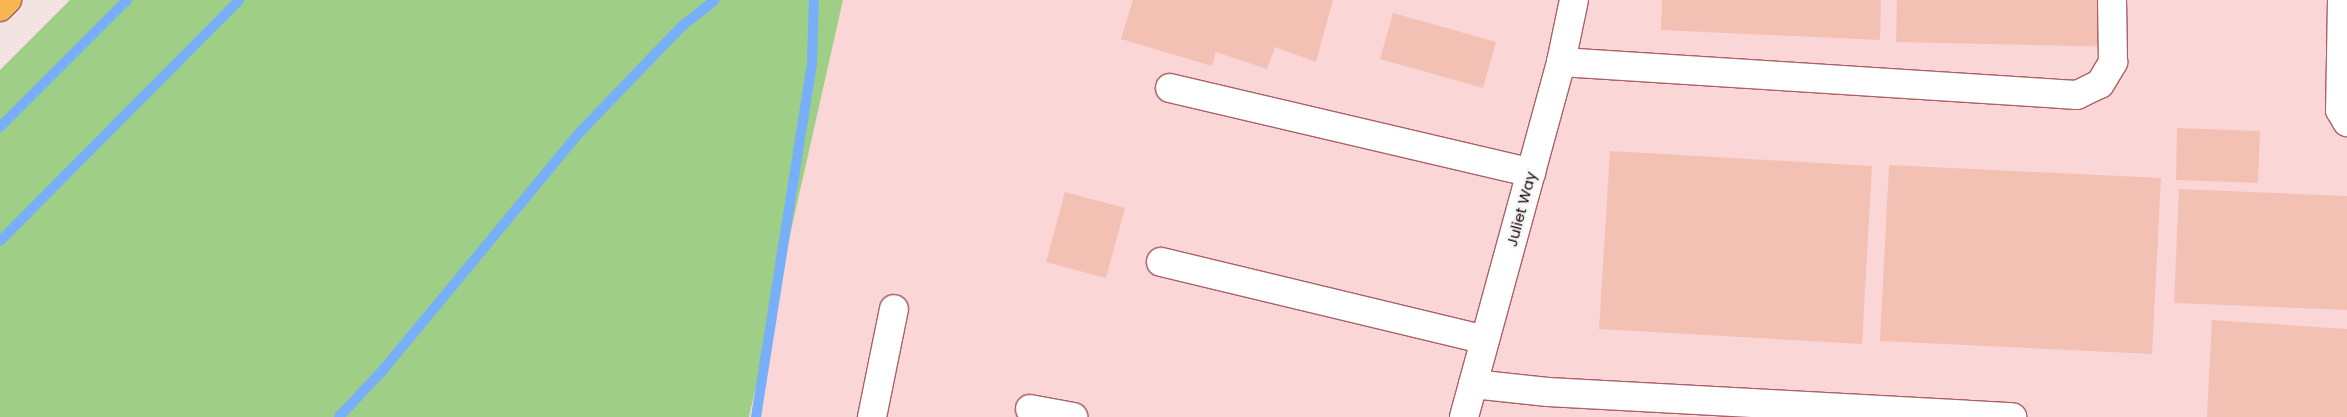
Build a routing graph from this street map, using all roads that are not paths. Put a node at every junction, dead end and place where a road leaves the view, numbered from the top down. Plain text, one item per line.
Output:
1 (7, 0) edge
2 (1574, 0) edge
3 (2112, 0) edge
4 (2342, 0) edge
5 (0, 7) edge
6 (1561, 62) junction
7 (1170, 88) dead end
8 (2347, 122) edge
9 (1530, 173) junction
10 (1161, 262) dead end
11 (894, 309) dead end
12 (1485, 340) junction
13 (1473, 384) junction
14 (1030, 409) dead end
15 (872, 417) edge
16 (1073, 417) edge
17 (1464, 417) edge
18 (2012, 417) edge

1 - 5 highway
2 - 6 street, Juliet Way
3 - 6 street
4 - 8 street
6 - 9 street, Juliet Way
7 - 9 street
9 - 12 street, Juliet Way
10 - 12 street
11 - 15 street
12 - 13 street, Juliet Way
13 - 17 street, Juliet Way
13 - 18 street
14 - 16 street

